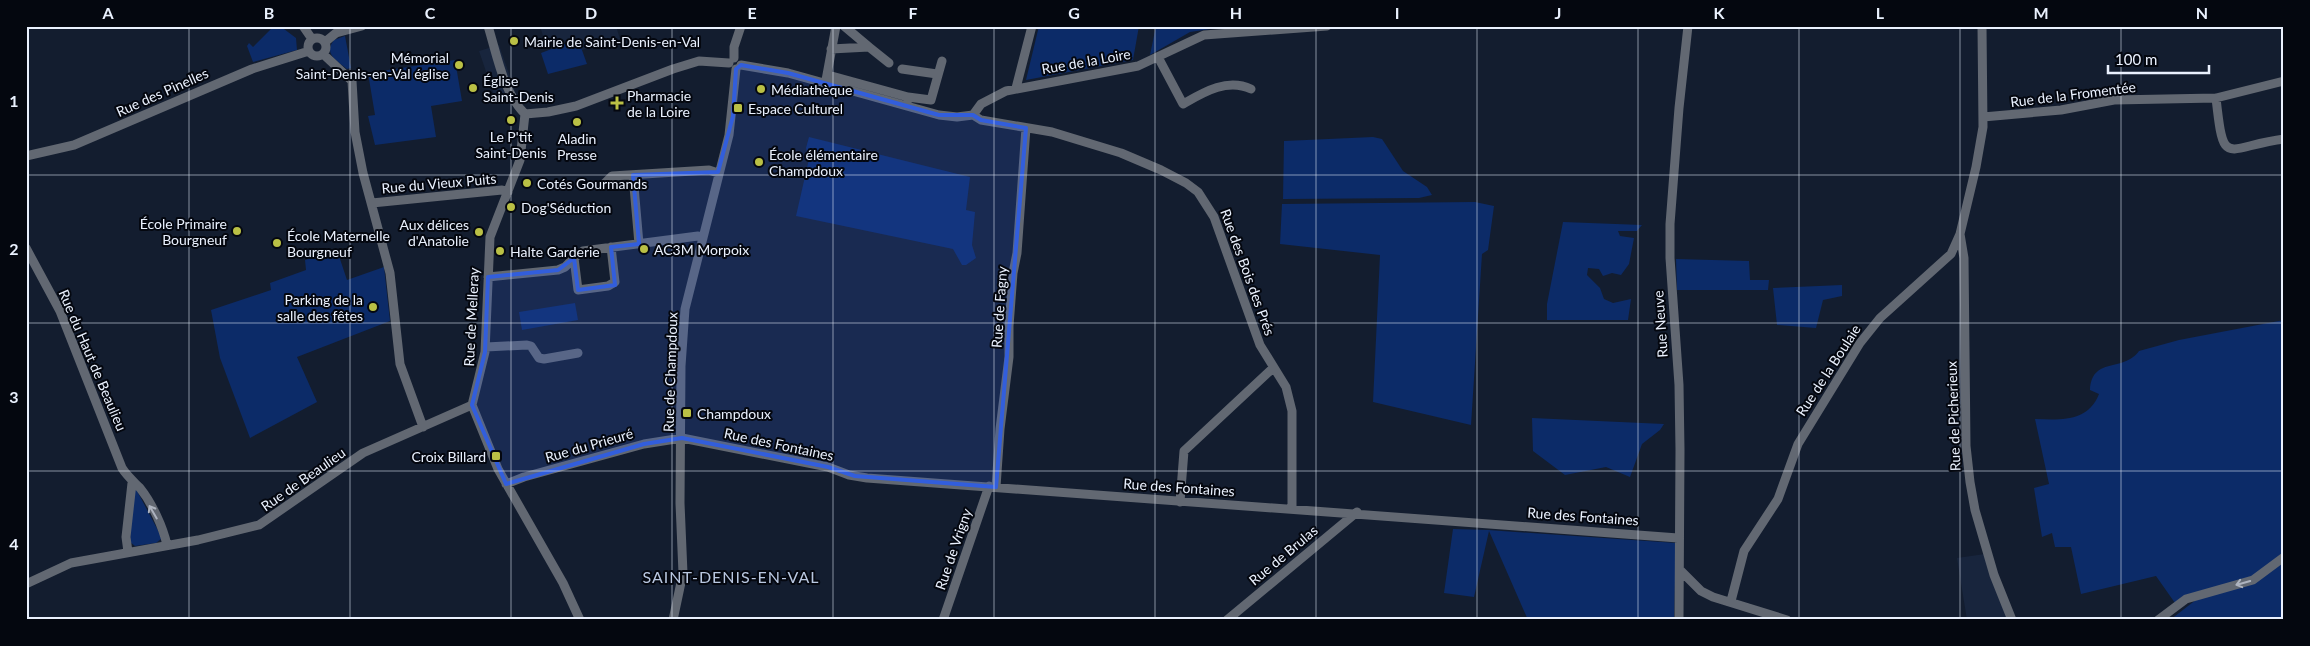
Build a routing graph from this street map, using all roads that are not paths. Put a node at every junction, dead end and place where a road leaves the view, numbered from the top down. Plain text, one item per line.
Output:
1 (303, 26) edge
2 (362, 26) edge
3 (488, 26) edge
4 (741, 26) edge
5 (836, 26) edge
6 (844, 26) edge
7 (1032, 26) edge
8 (1327, 26) edge
9 (1688, 26) edge
10 (1982, 26) edge
11 (312, 39) junction
12 (325, 42) junction
13 (870, 47) junction
14 (831, 50) junction
15 (309, 51) junction
16 (323, 54) junction
17 (1158, 57) junction
18 (942, 61) dead end
19 (889, 63) dead end
20 (735, 64) junction
21 (902, 69) dead end
22 (937, 74) junction
23 (827, 79) junction
24 (2284, 81) edge
25 (1016, 88) junction
26 (1251, 89) dead end
27 (2216, 98) junction
28 (907, 101) junction
29 (525, 114) junction
30 (973, 115) junction
31 (1984, 117) junction
32 (1026, 128) junction
33 (2284, 139) edge
34 (26, 156) edge
35 (718, 173) junction
36 (633, 174) junction
37 (606, 184) dead end
38 (508, 192) junction
39 (372, 202) junction
40 (1960, 234) junction
41 (702, 237) junction
42 (639, 244) junction
43 (611, 247) junction
44 (26, 248) edge
45 (1948, 257) junction
46 (574, 258) junction
47 (1964, 263) junction
48 (488, 277) junction
49 (486, 347) junction
50 (578, 353) dead end
51 (1273, 368) junction
52 (472, 405) junction
53 (423, 427) junction
54 (682, 438) junction
55 (132, 483) junction
56 (506, 484) junction
57 (992, 487) junction
58 (1180, 502) junction
59 (1292, 508) junction
60 (1357, 512) junction
61 (1678, 538) junction
62 (166, 545) junction
63 (128, 552) junction
64 (2284, 557) edge
65 (1681, 571) junction
66 (26, 584) edge
67 (1731, 601) junction
68 (580, 620) edge
69 (673, 620) edge
70 (943, 620) edge
71 (1227, 620) edge
72 (1678, 620) edge
73 (1787, 620) edge
74 (2012, 620) edge
75 (2158, 620) edge

1 - 11 street
2 - 12 street
3 - 29 street
4 - 20 street, Rue de Champdoux
5 - 14 street
6 - 13 street
7 - 25 street
8 - 17 street, Rue de la Loire
9 - 61 street, Rue Neuve
10 - 31 street, Rue de la Boulaie
11 - 12 street
11 - 15 street
12 - 16 street
13 - 14 street
13 - 19 street
14 - 23 street
15 - 16 street
15 - 34 street, Rue des Pinelles
16 - 39 street
17 - 25 street, Rue de la Loire
17 - 26 street
18 - 22 street
20 - 23 street
20 - 29 street
20 - 35 street, Rue de Champdoux
21 - 22 street
22 - 28 street
23 - 28 street
24 - 27 street, Rue de la Fromentée
25 - 30 street, Rue de la Loire
27 - 31 street, Rue de la Fromentée
27 - 33 street
28 - 30 street
29 - 38 street, Rue de Melleray
30 - 32 street, Rue des Bois des Prés
31 - 40 street, Rue de la Boulaie
32 - 51 street, Rue des Bois des Prés
32 - 57 street, Rue de Fagny
35 - 36 street
35 - 41 street, Rue de Champdoux
36 - 37 street
36 - 42 street
38 - 39 street, Rue du Vieux Puits
38 - 48 street, Rue de Melleray
39 - 53 street
40 - 45 street, Rue de la Boulaie
40 - 47 street, Rue de Picherieux
41 - 42 street
41 - 54 street, Rue de Champdoux
42 - 43 street
43 - 46 street
43 - 46 street
44 - 55 street, Rue du Haut de Beaulieu
45 - 47 street
45 - 67 street, Rue de la Boulaie
46 - 48 street
47 - 74 street, Rue de Picherieux
48 - 49 street, Rue de Melleray
49 - 50 street
49 - 52 street, Rue de Melleray
51 - 58 street
51 - 59 street, Rue des Bois des Prés
52 - 53 street, Rue de Beaulieu
52 - 56 street
53 - 62 street, Rue de Beaulieu
54 - 56 street, Rue du Prieuré
54 - 57 street, Rue des Fontaines
54 - 69 street, Rue de Champdoux
62 -> 55 street, Rue du Haut de Beaulieu
55 - 63 street
56 - 68 street
57 - 58 street, Rue des Fontaines
57 - 70 street, Rue de Vrigny
58 - 59 street, Rue des Fontaines
59 - 60 street, Rue des Fontaines
60 - 61 street, Rue des Fontaines
60 - 71 street, Rue de Brulas
61 - 65 street, Rue Neuve
62 - 63 street, Rue de Beaulieu
63 - 66 street, Rue de Beaulieu
64 -> 75 street
65 - 67 street
65 - 72 street, Rue Neuve
67 - 73 street

